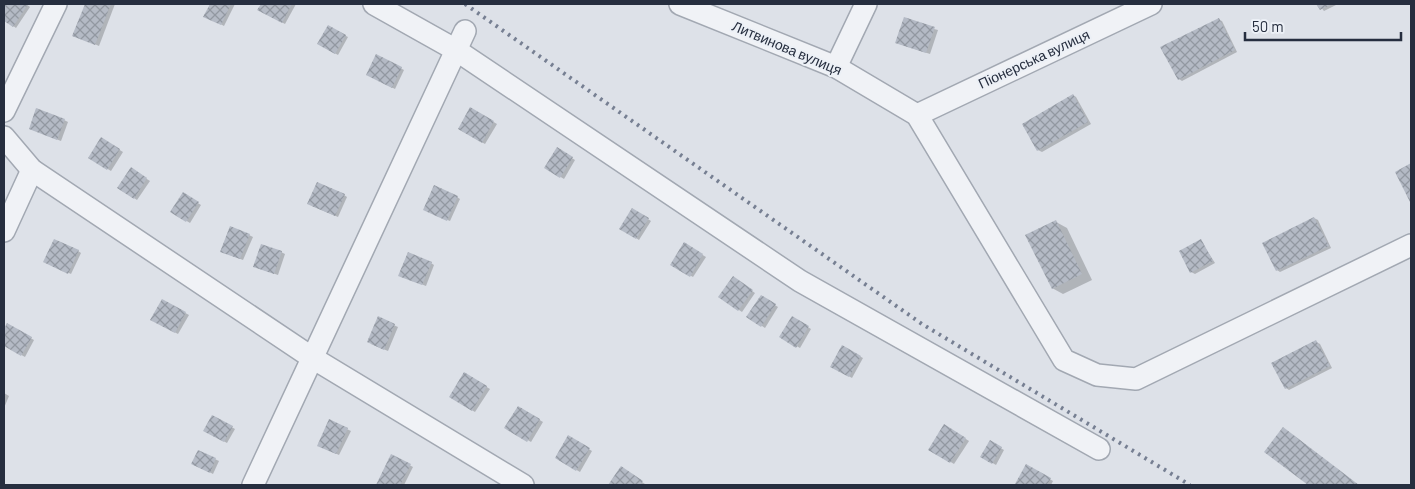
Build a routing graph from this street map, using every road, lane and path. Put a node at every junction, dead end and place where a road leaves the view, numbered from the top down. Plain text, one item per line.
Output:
1 (56, 4) edge
2 (374, 4) edge
3 (680, 4) edge
4 (866, 4) edge
5 (1151, 4) edge
6 (465, 31) dead end
7 (456, 50) junction
8 (836, 67) junction
9 (4, 111) edge
10 (917, 115) junction
11 (4, 136) edge
12 (32, 170) junction
13 (4, 230) edge
14 (1411, 245) edge
15 (311, 357) junction
16 (1099, 449) dead end
17 (252, 485) edge
18 (523, 485) edge

1 - 9 street
2 - 7 street
3 - 8 street, Литвинова вулиця
4 - 8 street
5 - 10 street, Піонерська вулиця
6 - 7 street
7 - 15 street
7 - 16 street
8 - 10 street, Литвинова вулиця
10 - 14 street
11 - 12 street
12 - 13 street
12 - 15 street
15 - 17 street
15 - 18 street

